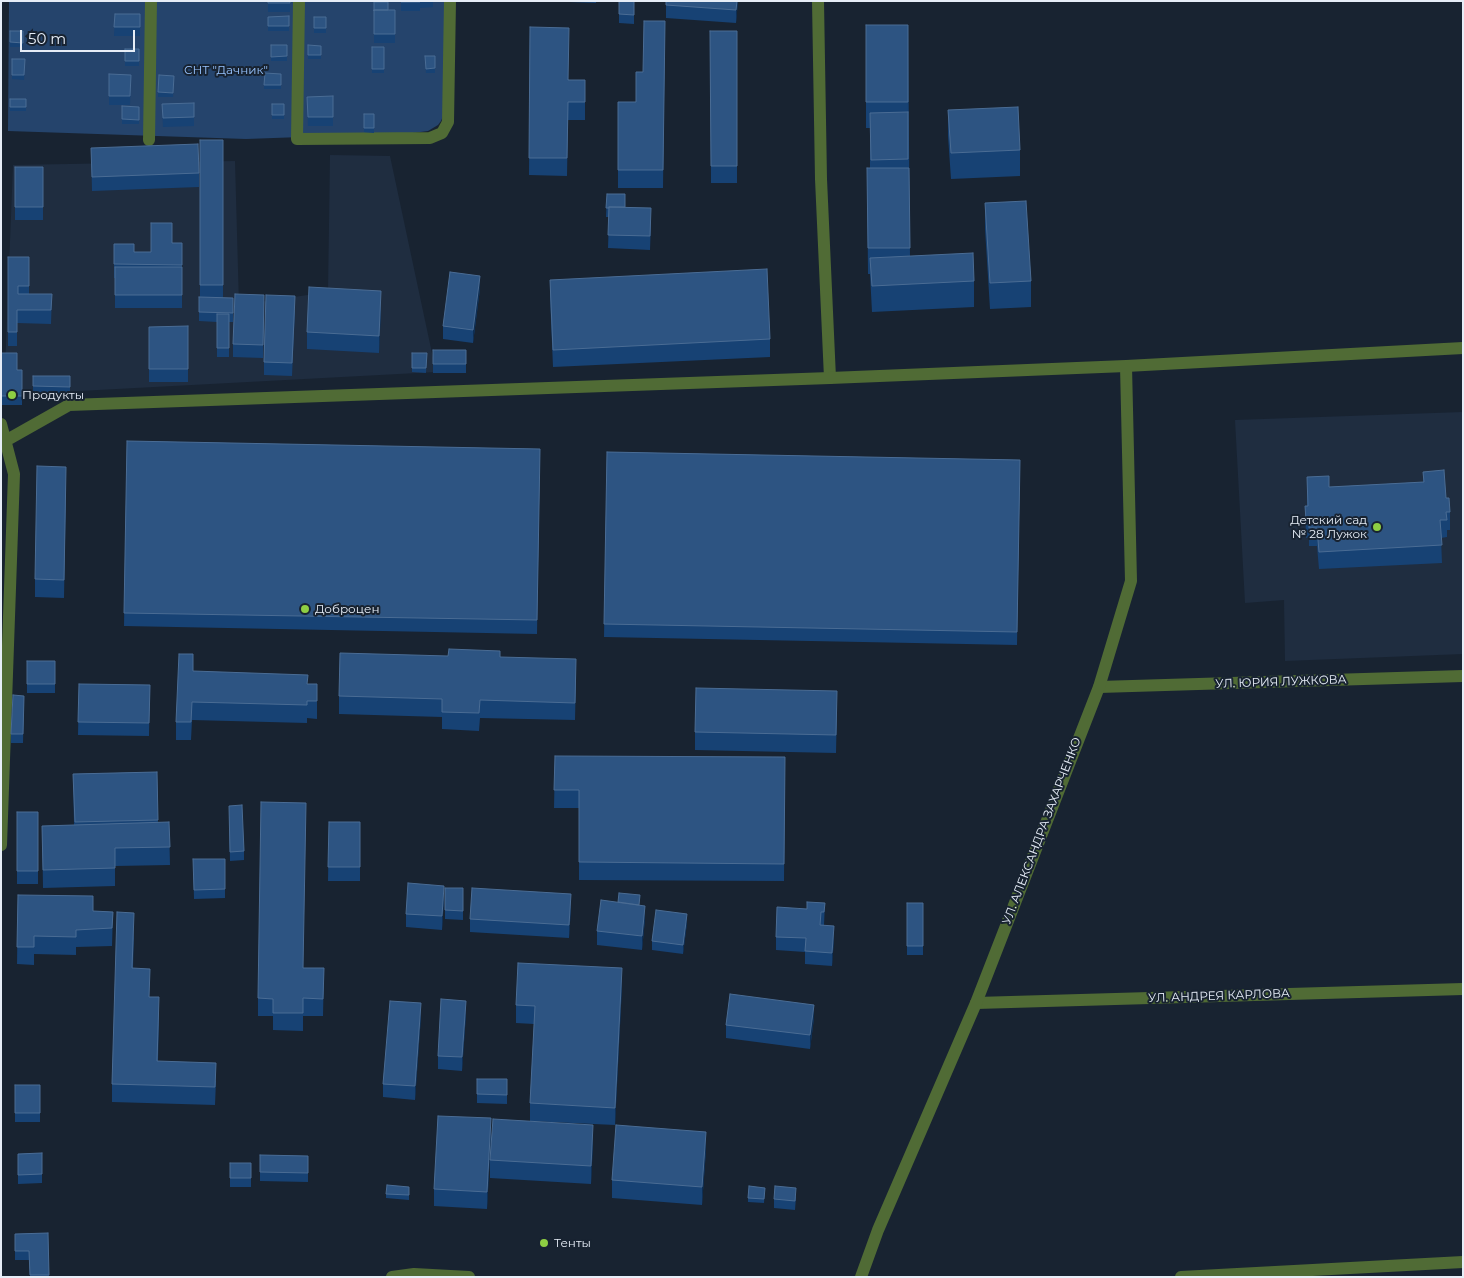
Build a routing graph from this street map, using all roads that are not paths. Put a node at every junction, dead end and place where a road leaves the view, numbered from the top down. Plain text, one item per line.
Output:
1 (151, 1) edge
2 (299, 1) edge
3 (450, 1) edge
4 (818, 1) edge
5 (149, 140) dead end
6 (1463, 348) edge
7 (1126, 366) junction
8 (830, 378) junction
9 (1, 424) edge
10 (7, 440) junction
11 (6, 528) edge
12 (4, 676) edge
13 (1463, 676) edge
14 (1099, 687) junction
15 (1, 844) edge
16 (1463, 989) edge
17 (976, 1003) junction
18 (1463, 1262) edge
19 (392, 1277) edge
20 (469, 1277) edge
21 (862, 1277) edge
22 (1181, 1277) edge

1 - 5 street
2 - 3 street
4 - 8 street
6 - 7 street
7 - 8 street
7 - 14 street, УЛ. АЛЕКСАНДРА ЗАХАРЧЕНКО
8 - 10 street
9 - 10 street
10 - 11 street
11 - 12 street
12 - 15 street
13 - 14 street, УЛ. ЮРИЯ ЛУЖКОВА
14 - 17 street, УЛ. АЛЕКСАНДРА ЗАХАРЧЕНКО
16 - 17 street, УЛ. АНДРЕЯ КАРЛОВА
17 - 21 street, УЛ. АЛЕКСАНДРА ЗАХАРЧЕНКО
18 - 22 street
19 - 20 street

